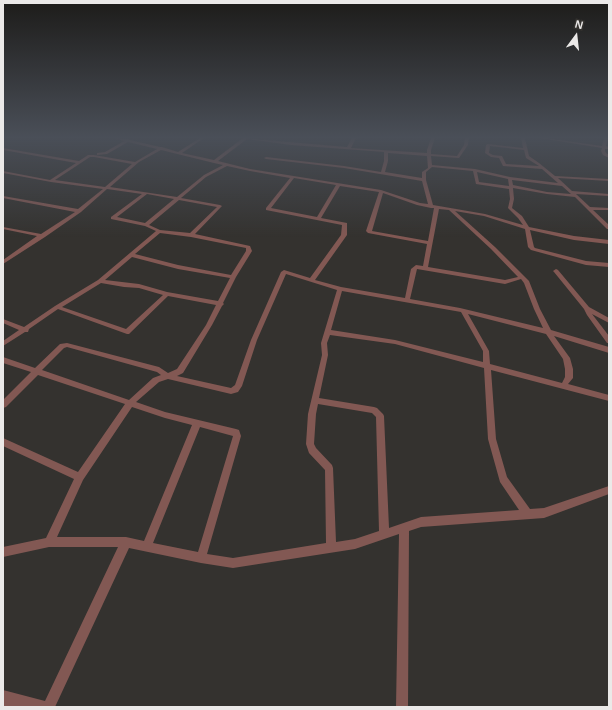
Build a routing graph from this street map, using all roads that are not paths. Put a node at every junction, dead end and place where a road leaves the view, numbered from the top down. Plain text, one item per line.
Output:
1 (66, 171) edge
2 (126, 171) edge
3 (214, 171) edge
4 (257, 171) edge
5 (366, 171) edge
6 (425, 171) edge
7 (475, 171) edge
8 (480, 171) edge
9 (547, 171) edge
10 (3, 172) edge
11 (382, 174) joint
12 (554, 177) junction
13 (292, 178) junction
14 (510, 178) junction
15 (424, 180) junction
16 (520, 180) junction
17 (609, 180) edge
18 (51, 182) junction
19 (339, 184) junction
20 (564, 185) junction
21 (511, 187) junction
22 (521, 187) junction
23 (106, 189) junction
24 (381, 191) junction
25 (572, 192) junction
26 (146, 193) junction
27 (609, 195) edge
28 (576, 196) junction
29 (3, 197) edge
30 (176, 199) junction
31 (434, 207) junction
32 (590, 208) junction
33 (450, 210) junction
34 (609, 210) edge
35 (79, 211) junction
36 (319, 218) junction
37 (146, 225) junction
38 (3, 228) edge
39 (527, 228) junction
40 (609, 228) edge
41 (159, 231) junction
42 (191, 235) junction
43 (43, 236) junction
44 (609, 242) edge
45 (430, 243) junction
46 (131, 255) junction
47 (3, 262) edge
48 (609, 265) edge
49 (425, 268) junction
50 (556, 271) dead end
51 (233, 277) junction
52 (524, 277) junction
53 (312, 280) junction
54 (100, 281) junction
55 (340, 289) junction
56 (167, 294) junction
57 (407, 301) junction
58 (221, 304) junction
59 (57, 307) junction
60 (586, 307) junction
61 (464, 312) junction
62 (3, 321) edge
63 (609, 322) edge
64 (26, 330) junction
65 (327, 332) junction
66 (548, 332) junction
67 (609, 341) edge
68 (3, 344) edge
69 (609, 350) edge
70 (3, 360) edge
71 (487, 366) junction
72 (159, 370) junction
73 (38, 371) junction
74 (167, 376) junction
75 (156, 380) junction
76 (564, 385) junction
77 (609, 398) edge
78 (315, 400) junction
79 (130, 403) junction
80 (3, 404) edge
81 (197, 424) junction
82 (3, 442) edge
83 (80, 477) junction
84 (609, 490) edge
85 (528, 514) junction
86 (404, 527) junction
87 (384, 534) junction
88 (49, 542) junction
89 (126, 542) junction
90 (147, 546) junction
91 (331, 547) junction
92 (4, 553) edge
93 (202, 558) junction
94 (8, 701) edge
95 (402, 707) edge

1 - 18 street
2 - 23 street
3 - 30 street
4 - 13 street
5 - 11 street
6 - 15 street
7 - 21 street
8 - 14 street
9 - 12 street
10 - 18 street
11 - 15 street
12 - 17 street
12 - 20 street
13 - 19 street
13 - 36 street
14 - 16 street
14 - 21 street
15 - 31 street
16 - 20 street
16 - 22 street
18 - 23 street
19 - 24 street
19 - 36 street
20 - 25 street
21 - 22 street
21 - 39 street
22 - 28 street
23 - 26 street
23 - 35 street
24 - 31 street
24 - 45 street
25 - 27 street
25 - 28 street
26 - 30 street
26 - 37 street
28 - 32 street
29 - 35 street
30 - 37 street
30 - 42 street
31 - 33 street
31 - 45 street
32 - 34 street
32 - 40 street
33 - 39 street
33 - 52 street
35 - 43 street
36 - 53 street
37 - 41 street
38 - 43 street
39 - 44 street
39 - 48 street
41 - 42 street
41 - 46 street
42 - 51 street
43 - 47 street
45 - 49 street
46 - 51 street
46 - 54 street
49 - 52 street
49 - 57 street
50 - 60 street
51 - 58 street
52 - 66 street
53 - 55 street
53 - 74 street
54 - 56 street
54 - 59 street
55 - 57 street
55 - 65 street
56 - 58 street
56 - 59 street
57 - 61 street
58 - 74 street
59 - 64 street
60 - 63 street
60 - 67 street
61 - 66 street
61 - 71 street
62 - 64 street
64 - 68 street
65 - 71 street
65 - 78 street
66 - 69 street
66 - 76 street
70 - 73 street
71 - 76 street
71 - 85 street
72 - 73 street
72 - 74 street
72 - 75 street
73 - 79 street
73 - 80 street
74 - 75 street
75 - 79 street
76 - 77 street
78 - 87 street
78 - 91 street
79 - 81 street
79 - 83 street
81 - 90 street
81 - 93 street
82 - 83 street
83 - 88 street
84 - 85 street
85 - 86 street
86 - 87 street
86 - 95 street
87 - 91 street
88 - 89 street
88 - 92 street
89 - 90 street
89 - 94 street
90 - 93 street
91 - 93 street

